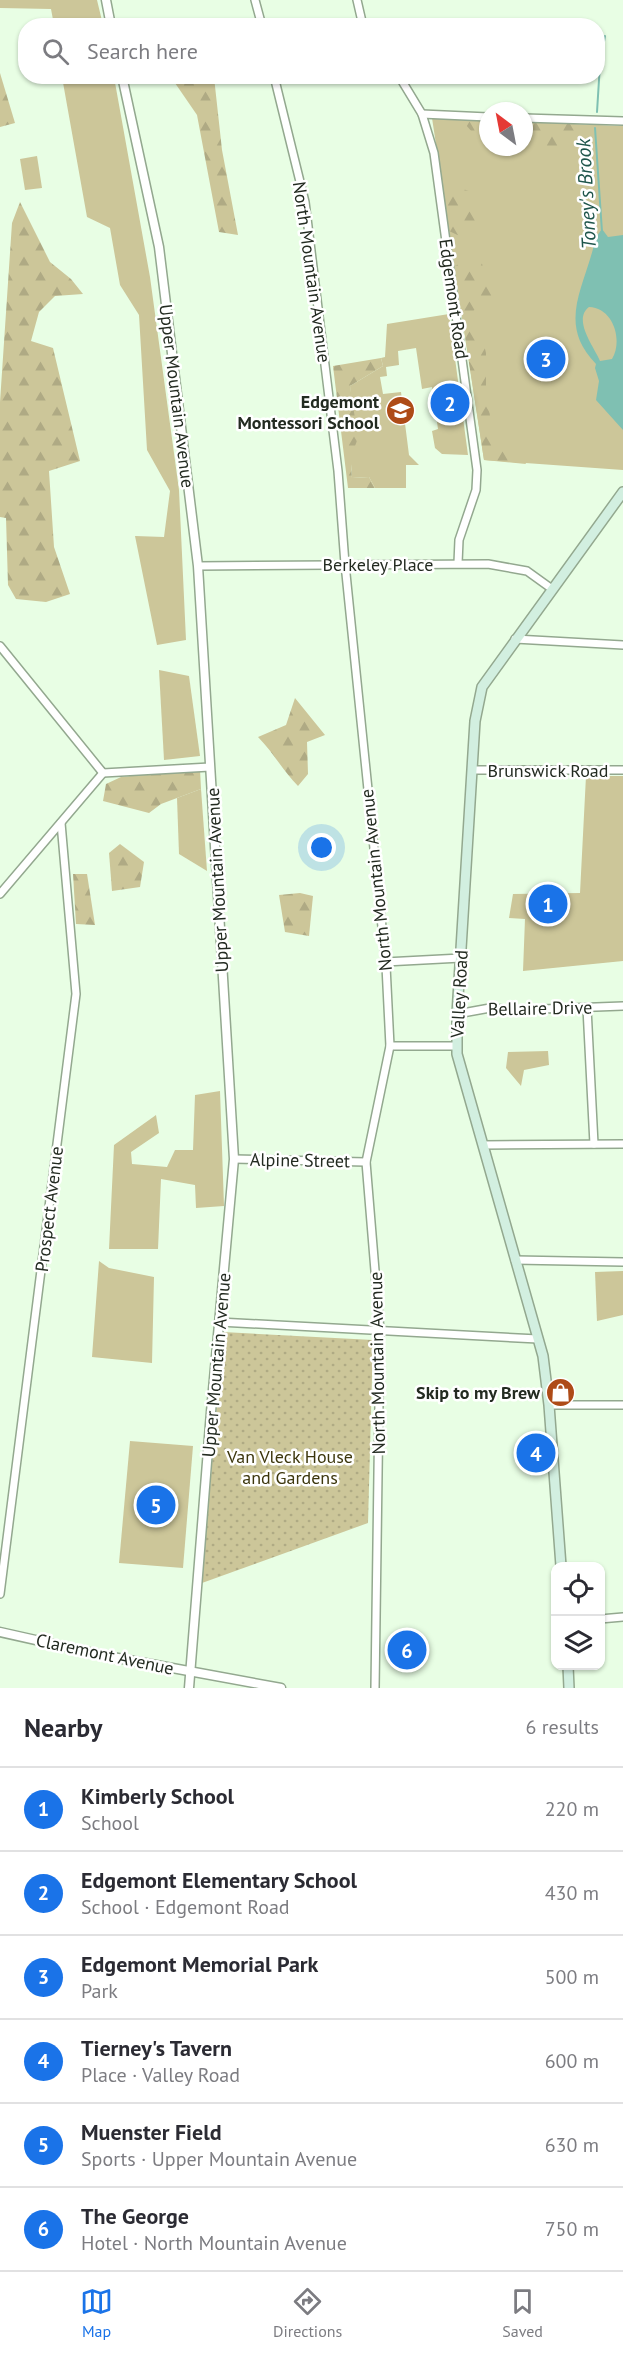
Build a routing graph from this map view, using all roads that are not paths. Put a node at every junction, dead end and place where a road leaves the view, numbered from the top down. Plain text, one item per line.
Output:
1 (106, 0) edge
2 (255, 0) edge
3 (357, 0) edge
4 (109, 18) edge
5 (260, 18) edge
6 (361, 18) edge
7 (124, 84) edge
8 (276, 84) edge
9 (404, 84) edge
10 (422, 114) junction
11 (479, 117) edge
12 (533, 118) edge
13 (623, 121) edge
14 (623, 492) edge
15 (458, 563) junction
16 (345, 564) junction
17 (198, 566) junction
18 (552, 589) junction
19 (514, 639) junction
20 (623, 645) edge
21 (0, 646) edge
22 (210, 767) junction
23 (473, 770) junction
24 (623, 770) edge
25 (103, 772) junction
26 (61, 823) junction
27 (0, 894) edge
28 (461, 958) junction
29 (385, 962) junction
30 (623, 1006) edge
31 (587, 1008) junction
32 (457, 1014) junction
33 (390, 1046) junction
34 (456, 1046) junction
35 (594, 1144) junction
36 (623, 1144) edge
37 (483, 1145) junction
38 (234, 1159) junction
39 (366, 1162) junction
40 (515, 1260) junction
41 (623, 1262) edge
42 (219, 1322) junction
43 (380, 1331) junction
44 (538, 1339) junction
45 (549, 1405) junction
46 (623, 1405) edge
47 (561, 1562) edge
48 (0, 1594) edge
49 (623, 1617) edge
50 (605, 1619) edge
51 (0, 1632) edge
52 (568, 1670) edge
53 (190, 1672) junction
54 (189, 1688) edge
55 (281, 1688) edge
56 (375, 1688) edge
57 (569, 1688) edge

1 - 4 street
2 - 5 street
3 - 6 street
7 - 17 street, Upper Mountain Avenue
8 - 16 street, North Mountain Avenue
9 - 10 street, Edgemont Road
10 - 11 street
10 - 15 street, Edgemont Road
12 - 13 street
14 - 18 main road, Valley Road
15 - 16 street, Berkeley Place
15 - 18 street, Berkeley Place
16 - 17 street, Berkeley Place
16 - 29 street, North Mountain Avenue
17 - 22 street, Upper Mountain Avenue
18 - 19 main road, Valley Road
19 - 20 street
19 - 23 main road, Valley Road
21 - 25 street
22 - 25 street
22 - 38 street, Upper Mountain Avenue
23 - 24 street, Brunswick Road
23 - 28 main road, Valley Road
25 - 26 street
26 - 27 street
26 - 48 street, Prospect Avenue
28 - 29 street
28 - 32 main road, Valley Road
29 - 33 street, North Mountain Avenue
30 - 31 street, Bellaire Drive
31 - 32 street, Bellaire Drive
31 - 35 street
32 - 34 main road, Valley Road
33 - 34 street
33 - 39 street, North Mountain Avenue
34 - 37 main road, Valley Road
35 - 36 street
35 - 37 street
37 - 40 main road, Valley Road
38 - 39 street, Alpine Street
38 - 42 street, Upper Mountain Avenue
39 - 43 street, North Mountain Avenue
40 - 41 street
40 - 44 main road, Valley Road
42 - 43 street
42 - 53 street, Upper Mountain Avenue
43 - 44 street
43 - 56 street, North Mountain Avenue
44 - 45 main road, Valley Road
45 - 46 street
45 - 47 main road, Valley Road
49 - 50 street
51 - 53 street, Claremont Avenue
52 - 57 main road
53 - 54 street, Upper Mountain Avenue
53 - 55 street, Claremont Avenue

